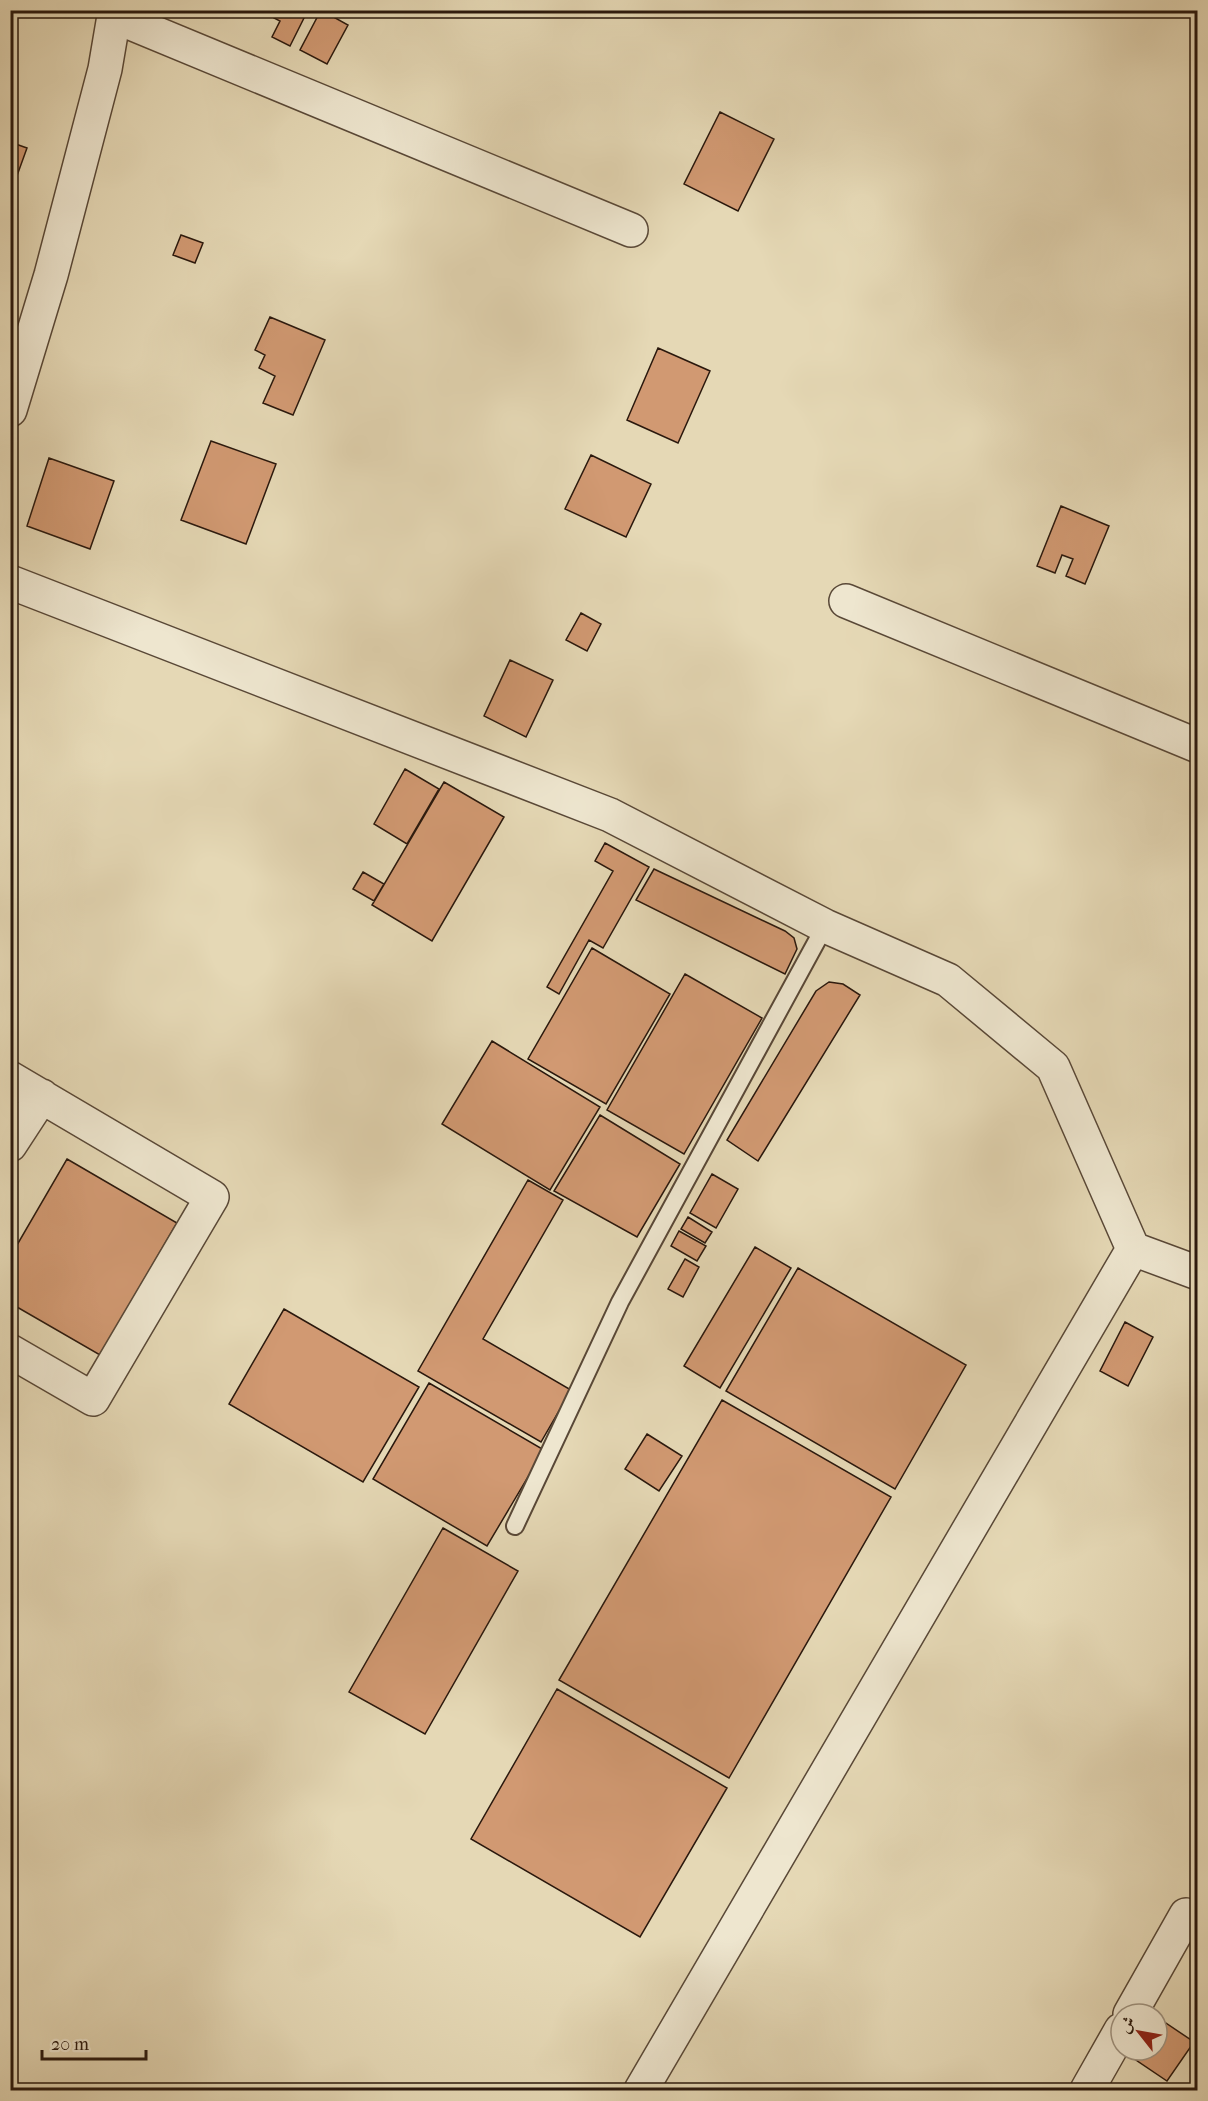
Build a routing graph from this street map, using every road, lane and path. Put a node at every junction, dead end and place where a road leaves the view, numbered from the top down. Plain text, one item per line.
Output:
1 (113, 13) edge
2 (631, 230) dead end
3 (10, 410) edge
4 (10, 582) edge
5 (846, 601) dead end
6 (1197, 746) edge
7 (825, 926) junction
8 (10, 1078) edge
9 (42, 1096) junction
10 (10, 1145) edge
11 (1133, 1249) junction
12 (1197, 1273) edge
13 (10, 1350) edge
14 (515, 1526) dead end
15 (1197, 1923) edge
16 (1137, 2002) edge
17 (1109, 2052) edge
18 (641, 2091) edge
19 (1087, 2091) edge

1 - 2 street
1 - 3 street
4 - 7 street
5 - 6 street
7 - 11 street
7 - 14 lane
8 - 9 street
9 - 10 street
9 - 13 street
11 - 12 street
11 - 18 street
15 - 16 street
17 - 19 street

